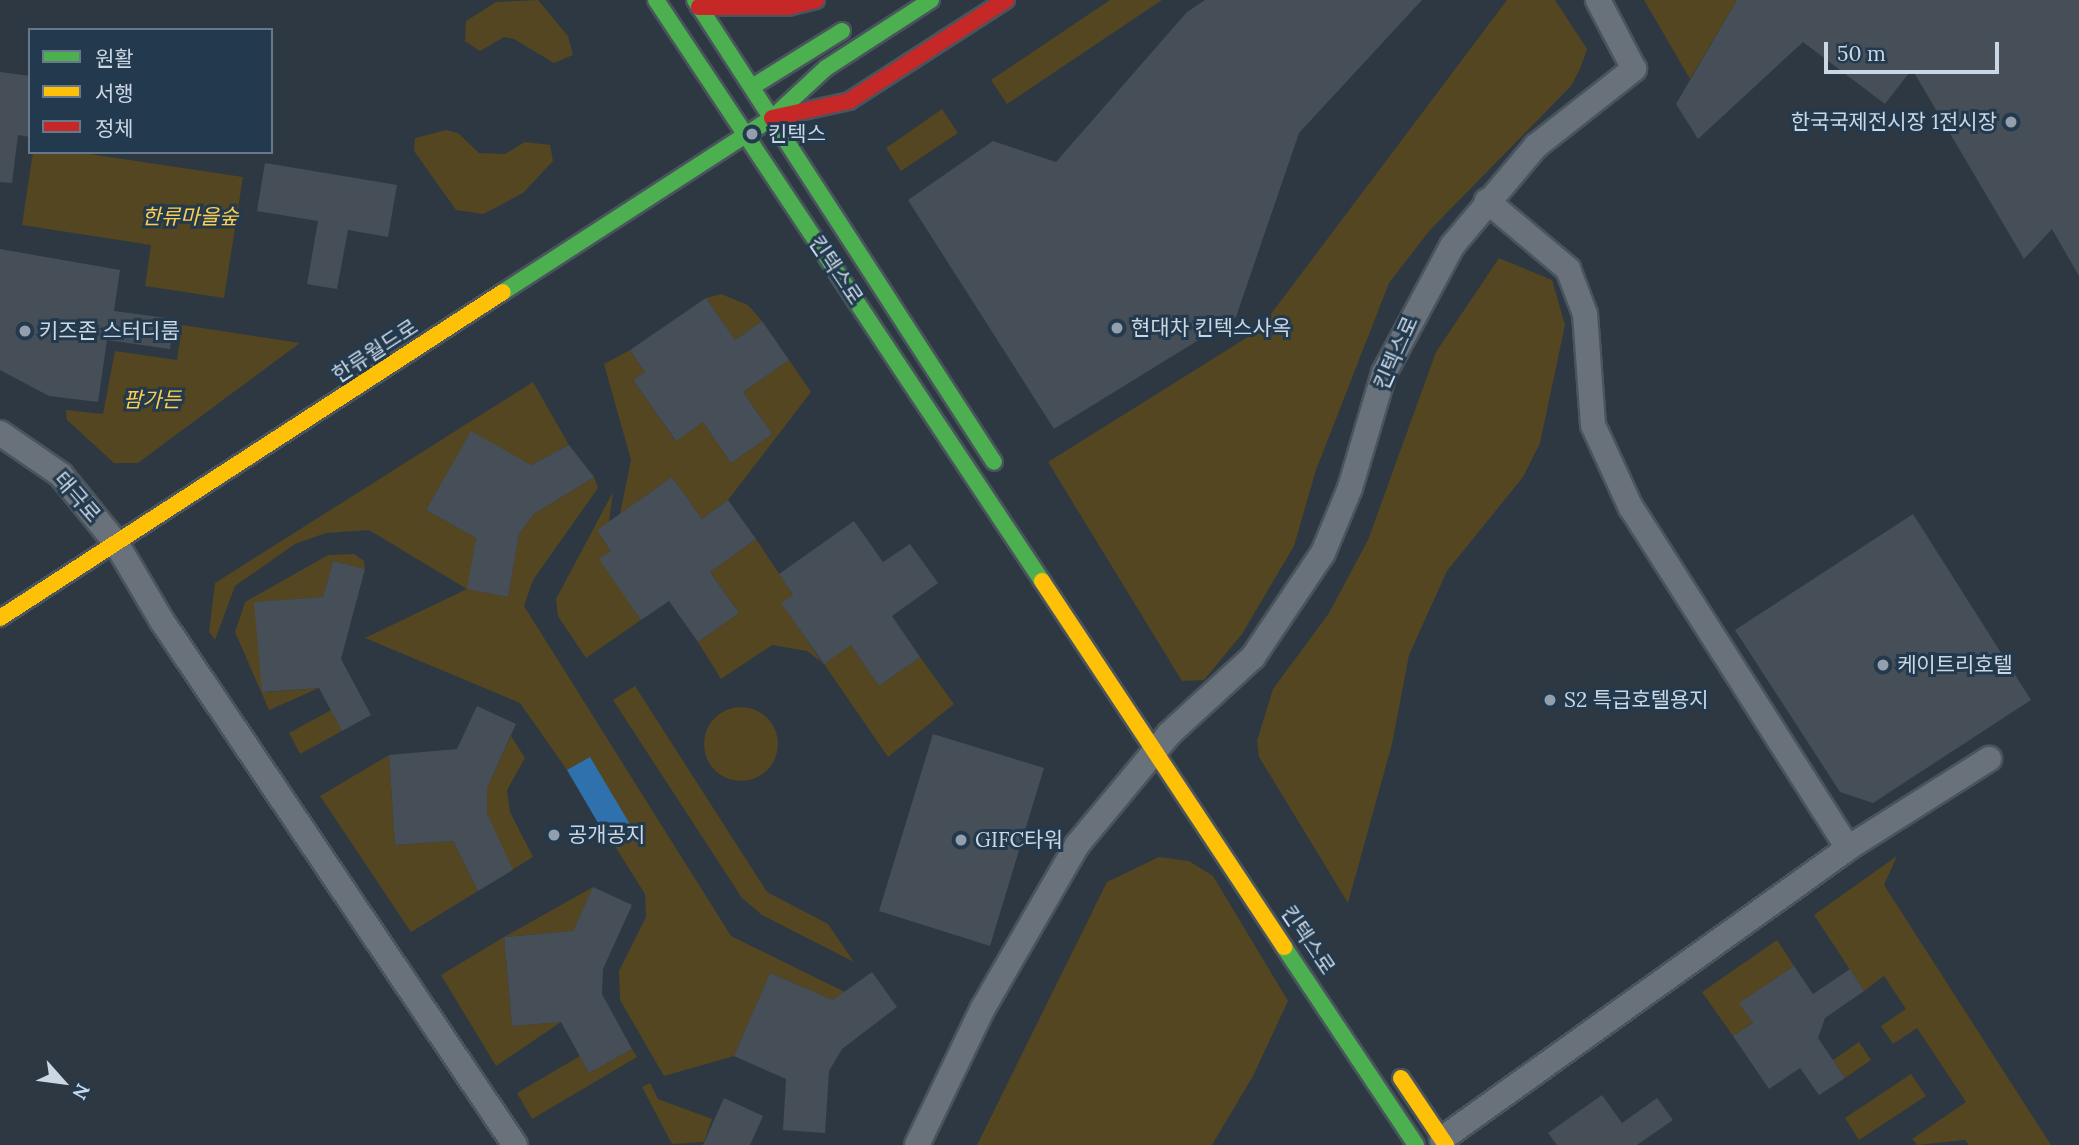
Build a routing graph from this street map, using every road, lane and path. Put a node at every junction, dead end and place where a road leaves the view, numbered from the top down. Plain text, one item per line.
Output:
1 (656, 0) edge
2 (816, 0) edge
3 (932, 0) edge
4 (1006, 0) edge
5 (1598, 0) edge
6 (697, 3) edge
7 (857, 21) dead end
8 (751, 87) junction
9 (772, 118) junction
10 (745, 135) junction
11 (1487, 201) junction
12 (0, 433) edge
13 (1004, 478) dead end
14 (116, 542) junction
15 (0, 618) edge
16 (1167, 738) junction
17 (1989, 759) dead end
18 (1848, 848) junction
19 (1387, 1058) dead end
20 (1444, 1142) edge
21 (515, 1145) edge
22 (917, 1145) edge
23 (1416, 1145) edge

1 - 10 main road, 킨텍스로
2 - 6 main road
3 - 9 main road
4 - 9 main road
5 - 11 street, 킨텍스로
6 - 8 main road, 킨텍스로
7 - 8 main road
8 - 9 main road, 킨텍스로
9 - 10 main road, 한류월드로
9 - 13 main road, 킨텍스로
10 - 14 main road, 한류월드로
10 - 16 main road, 킨텍스로
11 - 16 street, 킨텍스로
11 - 18 street
12 - 14 street, 태극로
14 - 15 main road, 한류월드로
14 - 21 street, 태극로
16 - 22 street
16 - 23 main road, 킨텍스로
17 - 18 street
18 - 20 street
19 - 20 main road

